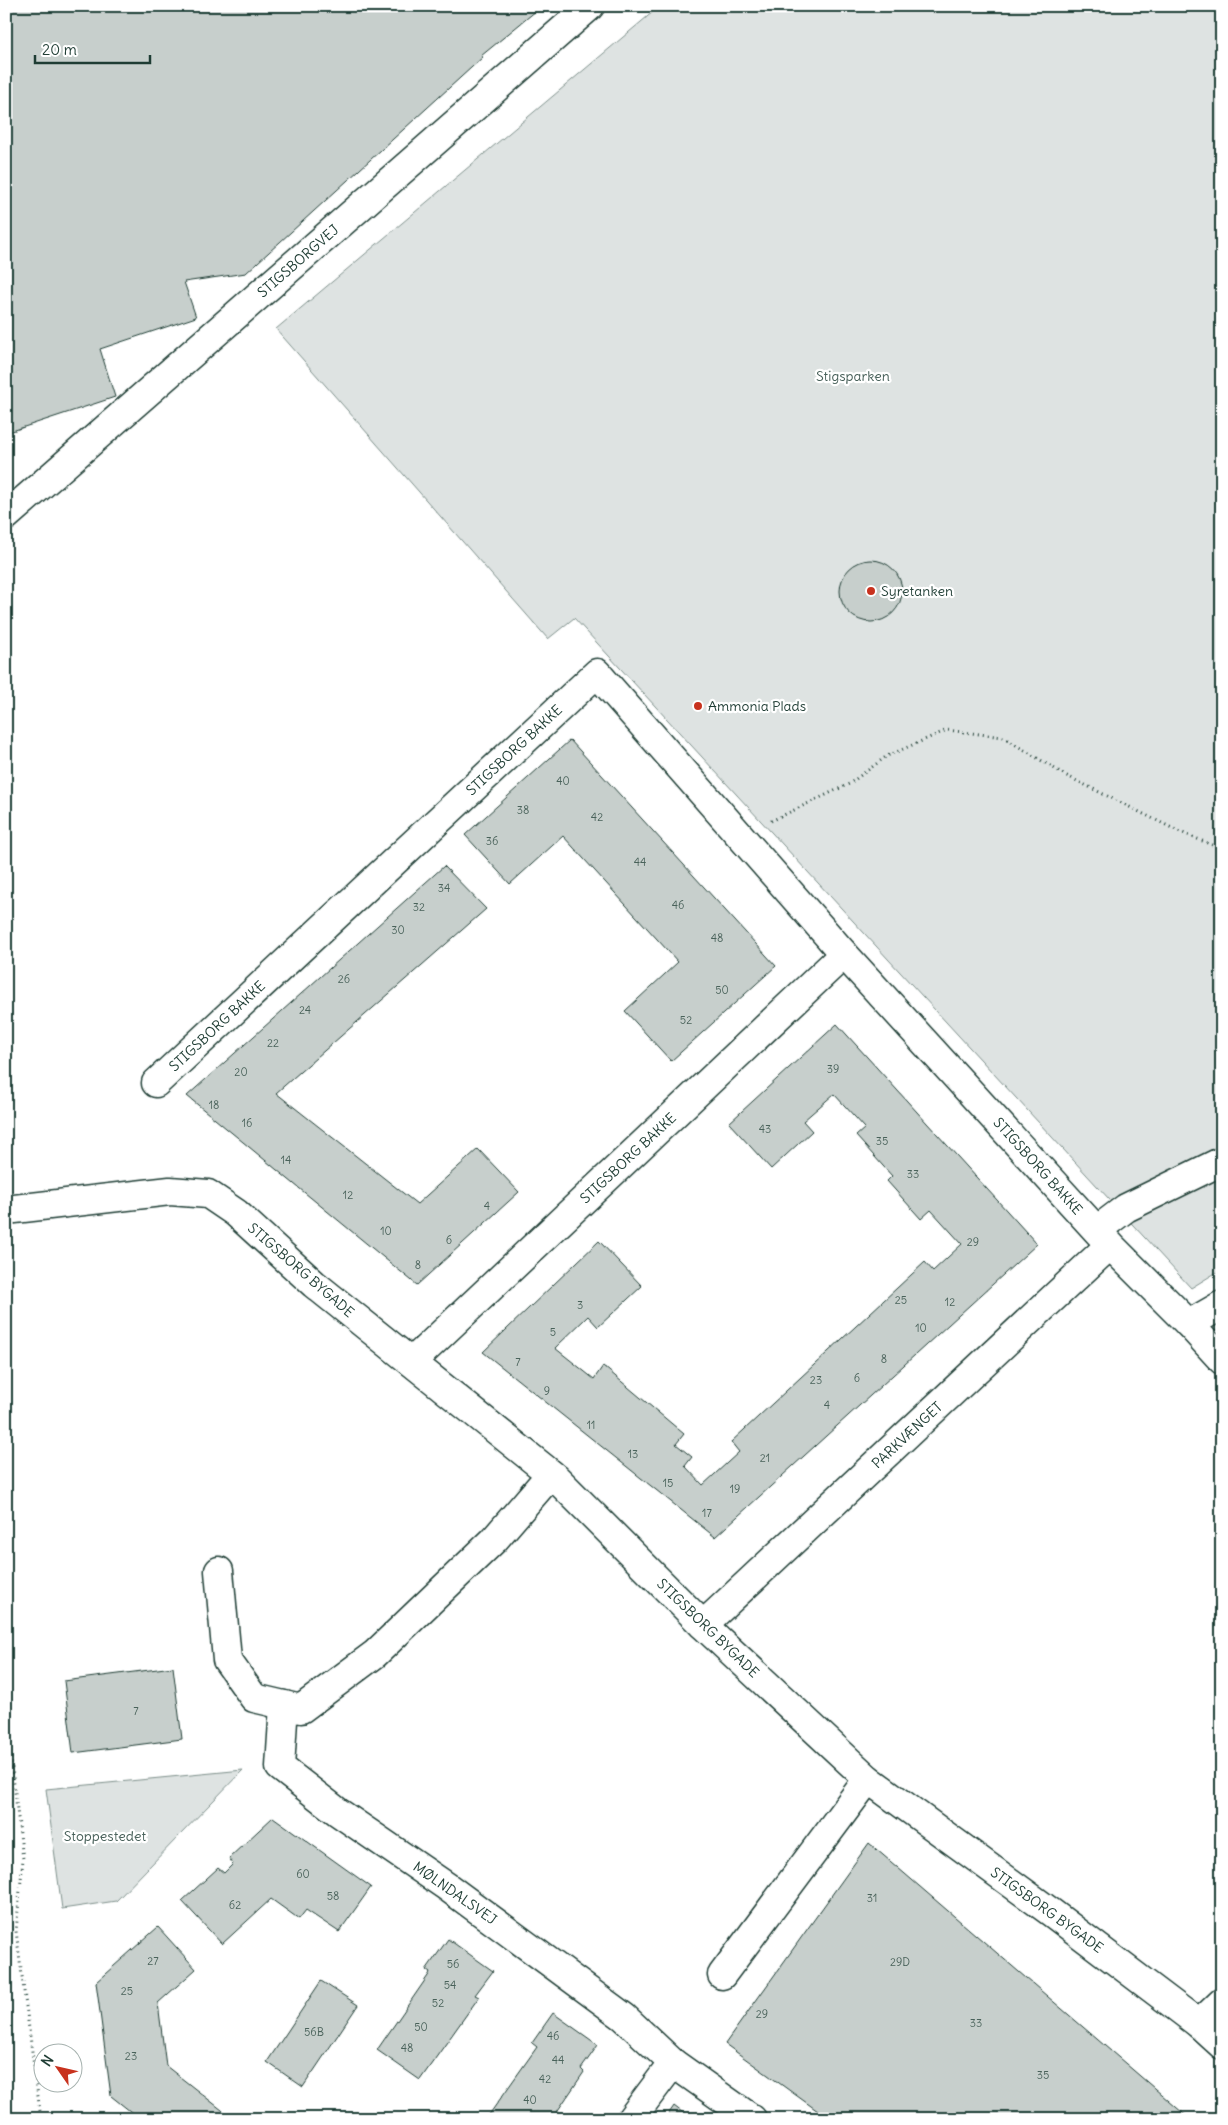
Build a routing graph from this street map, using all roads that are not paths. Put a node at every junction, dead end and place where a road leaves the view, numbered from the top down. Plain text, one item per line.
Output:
1 (590, 6) edge
2 (6, 516) edge
3 (844, 954) junction
4 (156, 1083) dead end
5 (1222, 1161) edge
6 (6, 1210) edge
7 (1104, 1237) junction
8 (1222, 1304) edge
9 (1189, 1324) junction
10 (1222, 1360) edge
11 (412, 1362) junction
12 (551, 1474) junction
13 (219, 1571) dead end
14 (703, 1625) junction
15 (284, 1705) junction
16 (868, 1779) junction
17 (722, 1975) dead end
18 (1222, 2002) edge
19 (1199, 2024) junction
20 (1222, 2045) edge
21 (672, 2063) junction
22 (631, 2119) edge
23 (752, 2119) edge

1 - 2 street, STIGSBORGVEJ
3 - 4 street, STIGSBORG BAKKE
3 - 7 street, STIGSBORG BAKKE
3 - 11 street, STIGSBORG BAKKE
5 - 7 street, PARKVÆNGET
6 - 11 street, STIGSBORG BYGADE
7 - 9 street, STIGSBORG BAKKE
7 - 14 street, PARKVÆNGET
8 - 9 street
9 - 10 street, STIGSBORG BAKKE
11 - 12 street, STIGSBORG BYGADE
12 - 14 street, STIGSBORG BYGADE
12 - 15 street
13 - 15 street
14 - 16 street, STIGSBORG BYGADE
15 - 21 street, MØLNDALSVEJ
16 - 17 street
16 - 19 street, STIGSBORG BYGADE
18 - 19 street
19 - 20 street, STIGSBORG BYGADE
21 - 22 street
21 - 23 street, MØLNDALSVEJ

